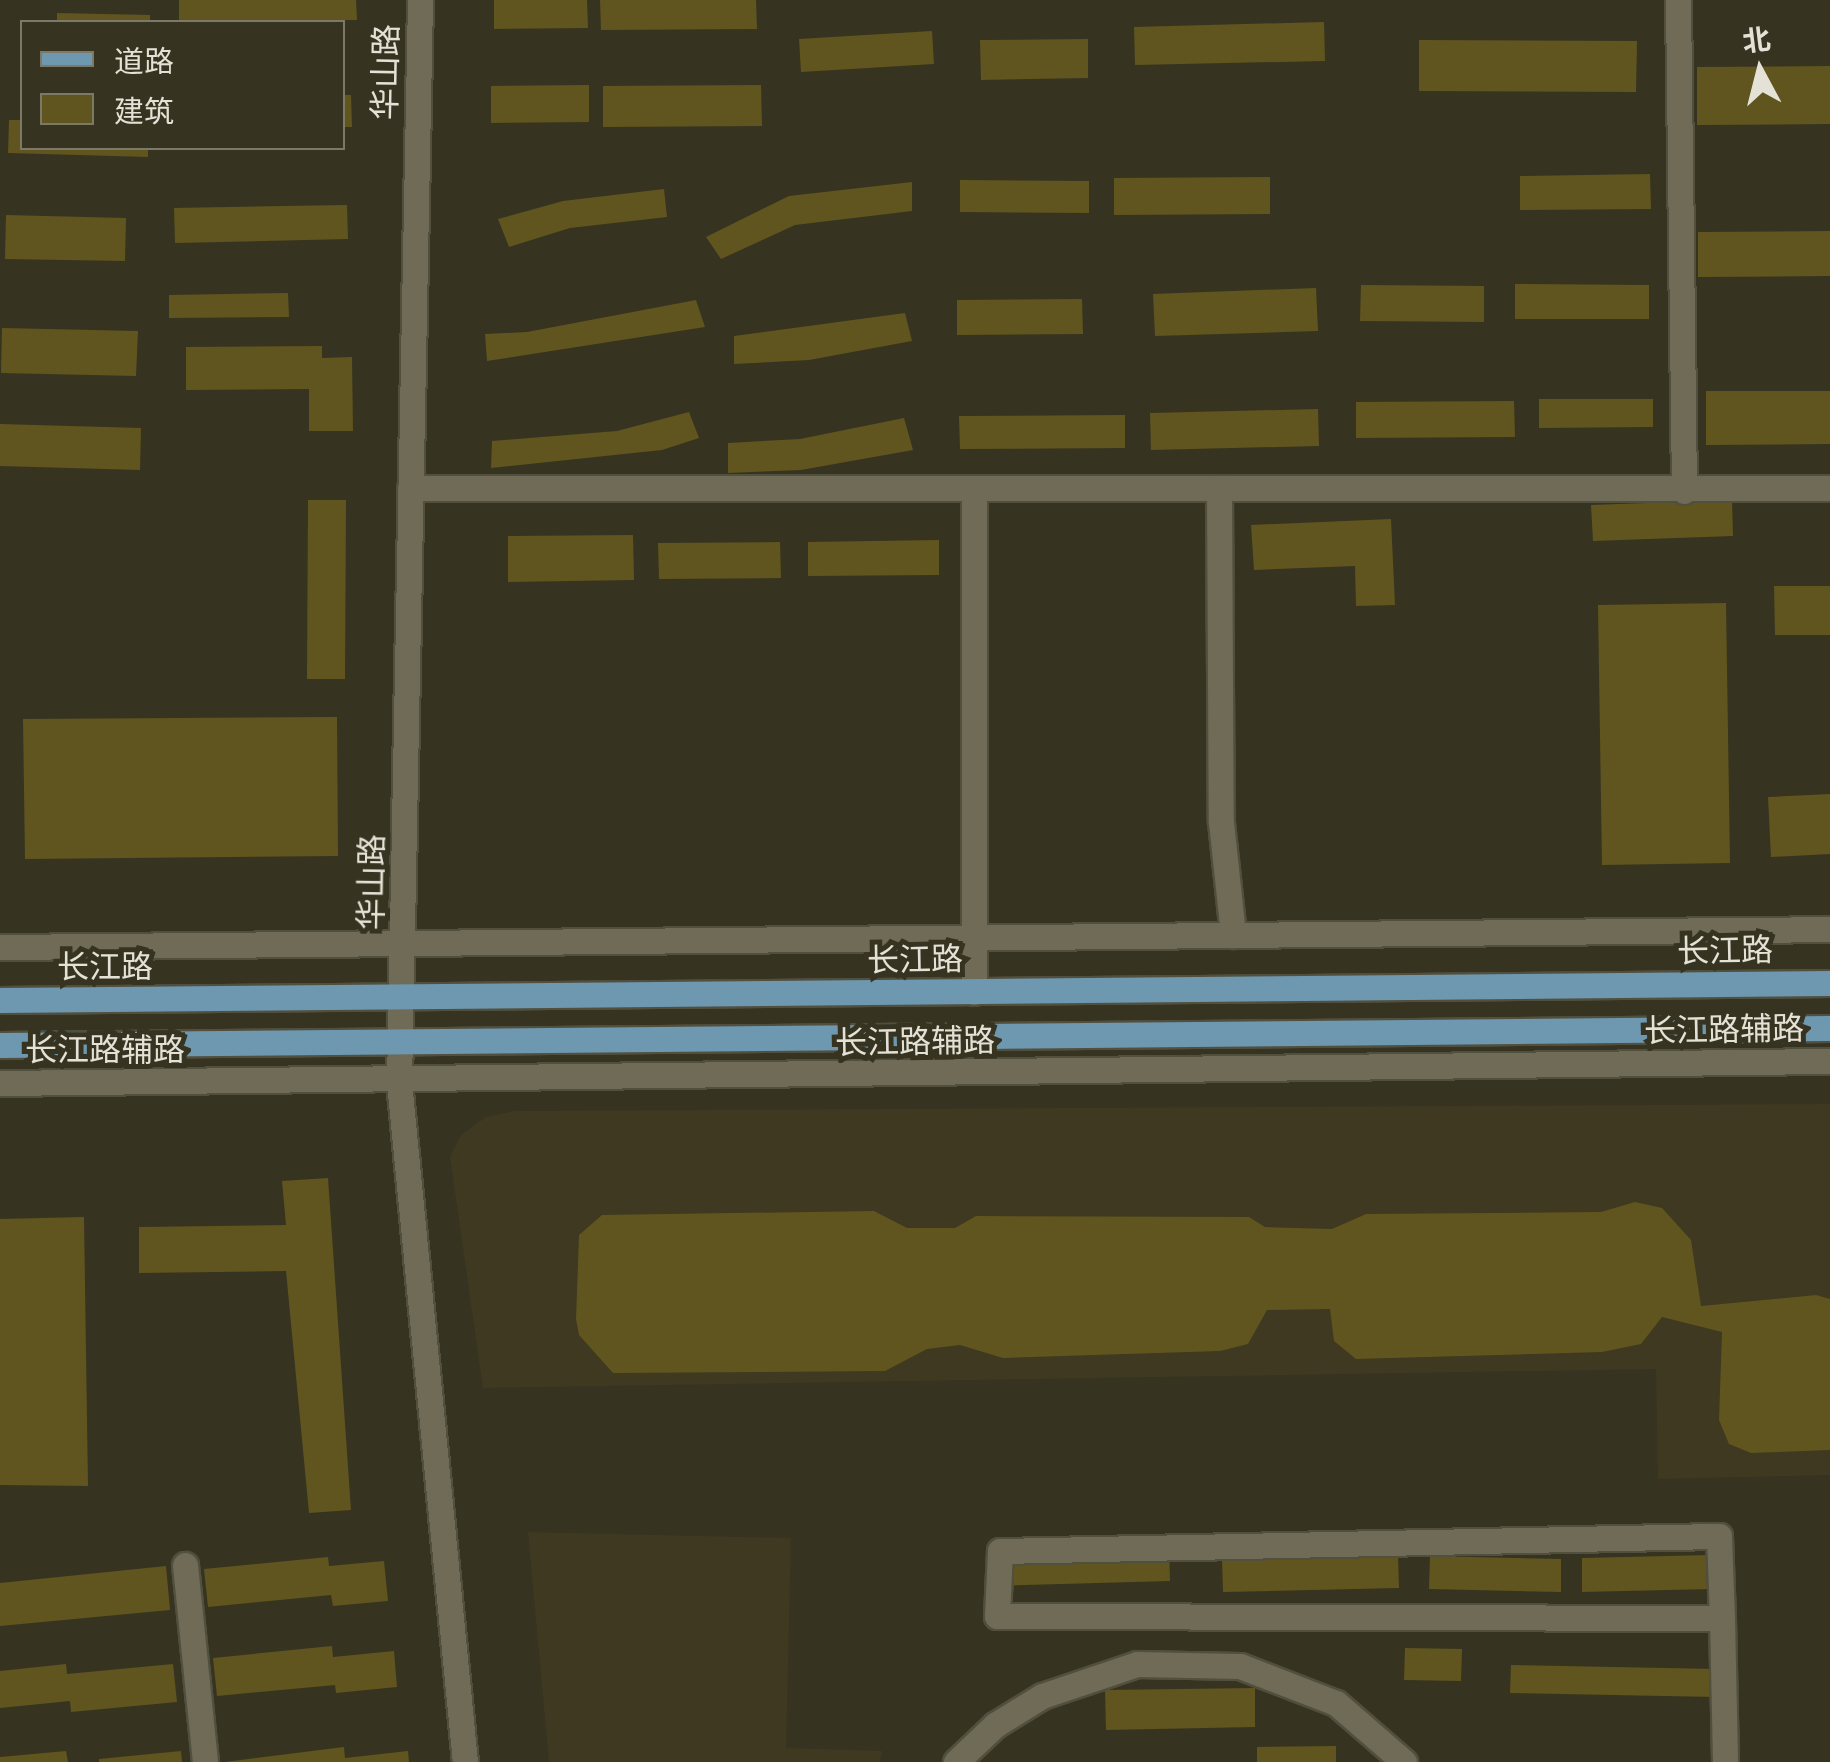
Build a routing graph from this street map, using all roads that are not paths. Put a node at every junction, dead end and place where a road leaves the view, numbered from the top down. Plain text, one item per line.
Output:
1 (420, 0) edge
2 (1678, 0) edge
3 (410, 488) junction
4 (974, 488) junction
5 (1220, 488) junction
6 (1830, 488) edge
7 (1684, 491) junction
8 (1830, 929) edge
9 (1233, 935) junction
10 (974, 938) junction
11 (404, 944) junction
12 (0, 947) edge
13 (1830, 982) edge
14 (974, 992) junction
15 (404, 998) junction
16 (0, 1000) edge
17 (1830, 1028) edge
18 (400, 1042) junction
19 (0, 1045) edge
20 (1830, 1062) edge
21 (399, 1082) junction
22 (0, 1083) edge
23 (185, 1565) dead end
24 (1722, 1618) junction
25 (205, 1762) edge
26 (466, 1762) edge
27 (956, 1762) edge
28 (1404, 1762) edge
29 (1725, 1762) edge

1 - 3 street, 华山路
2 - 7 street
3 - 4 street
3 - 11 street, 华山路
4 - 5 street
4 - 10 street
5 - 7 street
5 - 9 street
6 - 7 street
8 - 9 street
9 - 10 street
10 - 11 street
10 - 14 street
11 - 12 street
11 - 15 street, 华山路
13 - 14 main road, 长江路
14 - 15 main road, 长江路
15 - 16 main road, 长江路
15 - 18 street, 华山路
17 - 18 main road
18 - 19 main road
18 - 21 street, 华山路
20 - 21 street, 长江路辅路
21 - 22 street, 长江路辅路
21 - 26 street, 华山路
23 - 25 street
24 - 24 street
24 - 29 street
27 - 28 street

